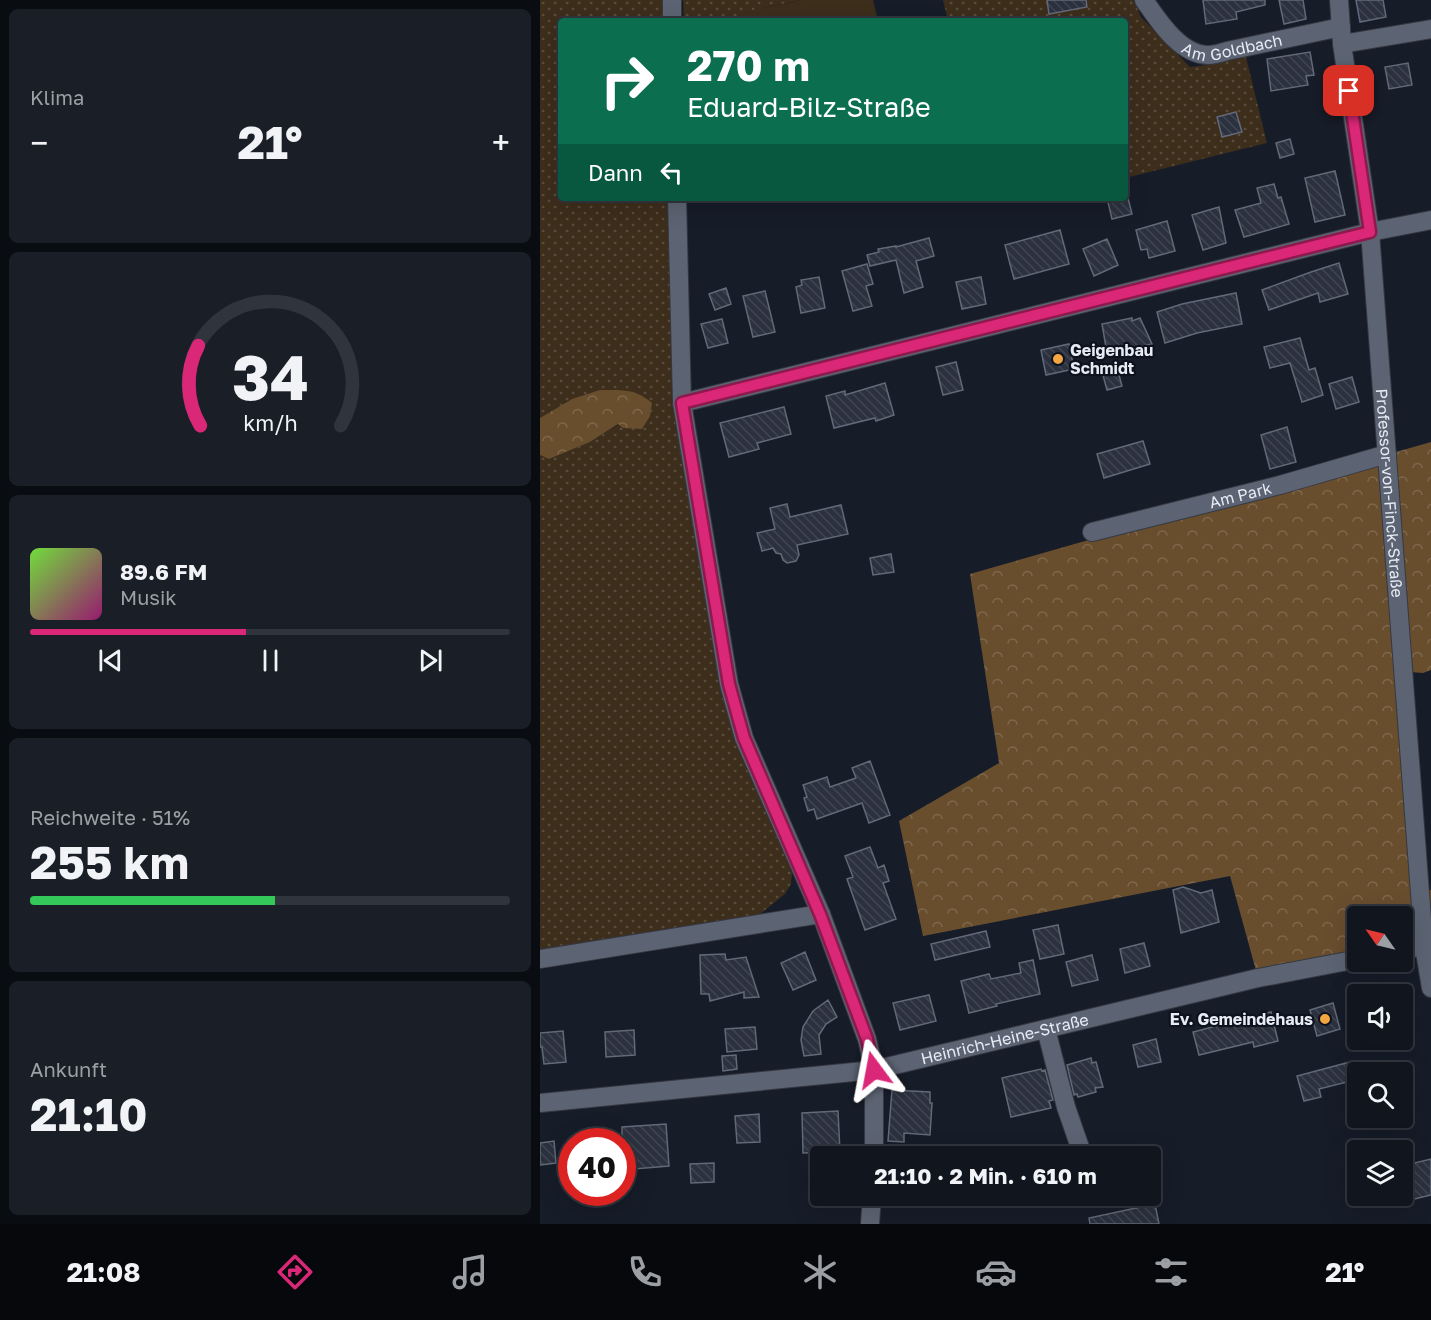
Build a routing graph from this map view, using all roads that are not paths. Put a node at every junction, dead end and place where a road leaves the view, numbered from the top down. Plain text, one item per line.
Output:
1 (672, 0) edge
2 (1144, 0) edge
3 (1339, 0) edge
4 (672, 18) edge
5 (1431, 29) edge
6 (1342, 35) junction
7 (677, 201) edge
8 (1431, 220) edge
9 (1370, 232) junction
10 (682, 403) junction
11 (1387, 454) junction
12 (1092, 532) dead end
13 (820, 914) junction
14 (1424, 946) junction
15 (1413, 948) edge
16 (540, 959) edge
17 (1347, 961) edge
18 (1431, 988) edge
19 (1046, 1029) junction
20 (874, 1070) junction
21 (540, 1103) edge
22 (874, 1146) edge
23 (1080, 1146) edge
24 (871, 1206) edge
25 (870, 1224) edge

1 - 4 street
2 - 6 street, Am Goldbach
3 - 6 street, Professor-von-Finck-Straße
5 - 6 street, Am Goldbach
6 - 9 street, Professor-von-Finck-Straße
7 - 10 street
8 - 9 street
9 - 10 street
9 - 11 street, Professor-von-Finck-Straße
10 - 13 street
11 - 12 street, Am Park
11 - 14 street, Professor-von-Finck-Straße
13 - 16 street
13 - 20 street
14 - 15 street
14 - 18 street, Professor-von-Finck-Straße
17 - 19 street, Heinrich-Heine-Straße
19 - 20 street, Heinrich-Heine-Straße
19 - 23 street
20 - 21 street, Heinrich-Heine-Straße
20 - 22 street
24 - 25 street

